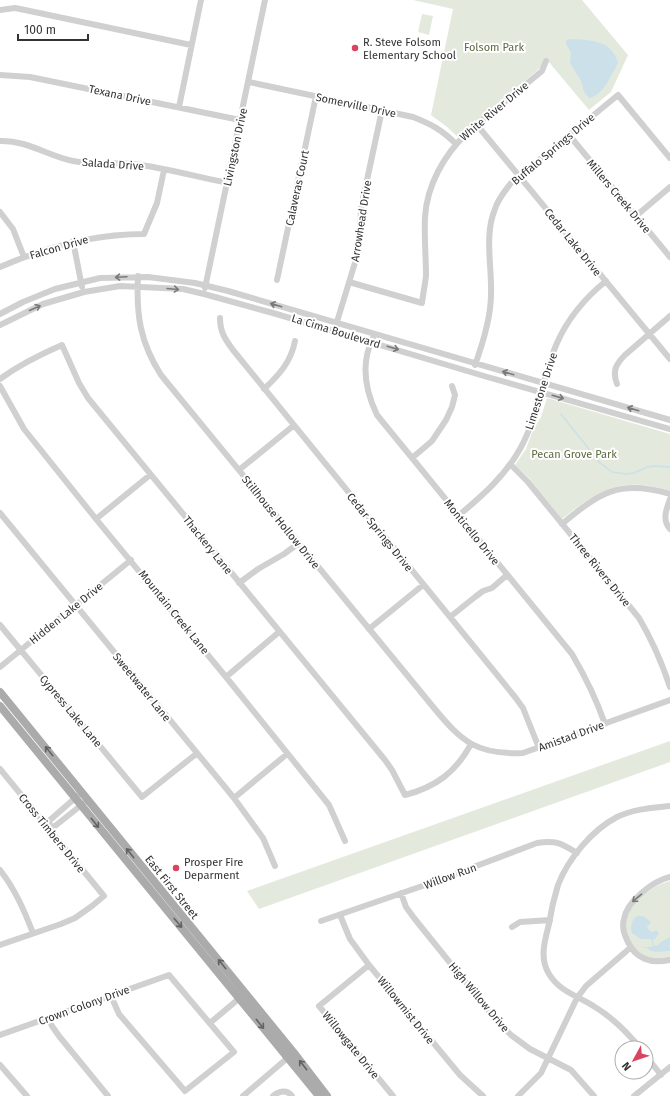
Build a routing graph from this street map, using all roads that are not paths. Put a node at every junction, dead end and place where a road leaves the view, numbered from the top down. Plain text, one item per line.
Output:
1 (201, 0) edge
2 (265, 0) edge
3 (0, 10) edge
4 (191, 45) junction
5 (546, 61) dead end
6 (0, 75) edge
7 (249, 82) junction
8 (316, 96) junction
9 (178, 107) junction
10 (382, 110) junction
11 (240, 120) junction
12 (477, 125) junction
13 (569, 135) junction
14 (0, 141) edge
15 (456, 144) junction
16 (670, 158) edge
17 (164, 170) junction
18 (519, 176) junction
19 (228, 183) junction
20 (670, 187) edge
21 (0, 212) edge
22 (636, 216) junction
23 (73, 241) junction
24 (24, 258) junction
25 (670, 258) edge
26 (0, 268) edge
27 (138, 276) junction
28 (277, 280) dead end
29 (606, 281) junction
30 (349, 282) junction
31 (82, 283) junction
32 (206, 285) junction
33 (137, 287) junction
34 (84, 292) junction
35 (204, 294) junction
36 (0, 314) edge
37 (670, 316) edge
38 (220, 318) dead end
39 (336, 323) junction
40 (0, 325) edge
41 (334, 331) junction
42 (375, 334) junction
43 (649, 334) junction
44 (295, 341) dead end
45 (371, 342) junction
46 (670, 359) edge
47 (476, 363) junction
48 (472, 373) junction
49 (0, 379) edge
50 (544, 383) junction
51 (616, 384) dead end
52 (0, 386) edge
53 (452, 386) dead end
54 (264, 389) junction
55 (542, 392) junction
56 (670, 420) edge
57 (293, 426) junction
58 (670, 429) edge
59 (412, 458) junction
60 (510, 465) junction
61 (239, 470) junction
62 (150, 475) junction
63 (670, 494) edge
64 (670, 499) edge
65 (0, 513) edge
66 (458, 516) junction
67 (96, 519) junction
68 (562, 524) junction
69 (670, 529) edge
70 (299, 543) junction
71 (131, 560) junction
72 (507, 575) junction
73 (239, 583) junction
74 (424, 585) junction
75 (76, 605) junction
76 (450, 616) junction
77 (0, 625) edge
78 (369, 629) junction
79 (279, 632) junction
80 (20, 650) junction
81 (0, 667) edge
82 (226, 677) junction
83 (670, 687) edge
84 (0, 692) edge
85 (670, 700) edge
86 (0, 706) edge
87 (604, 724) junction
88 (471, 744) junction
89 (539, 748) junction
90 (196, 754) junction
91 (287, 754) junction
92 (0, 769) edge
93 (82, 792) junction
94 (75, 798) junction
95 (234, 798) junction
96 (88, 799) junction
97 (81, 805) junction
98 (670, 806) edge
99 (48, 827) junction
100 (345, 841) dead end
101 (577, 853) junction
102 (275, 866) dead end
103 (0, 870) edge
104 (139, 870) junction
105 (670, 877) edge
106 (401, 893) junction
107 (340, 915) junction
108 (550, 920) junction
109 (321, 921) dead end
110 (512, 927) dead end
111 (32, 933) junction
112 (0, 945) edge
113 (630, 948) junction
114 (670, 960) edge
115 (369, 966) junction
116 (111, 996) junction
117 (242, 996) junction
118 (577, 998) junction
119 (48, 1018) junction
120 (210, 1023) junction
121 (0, 1035) edge
122 (633, 1040) edge
123 (291, 1056) junction
124 (549, 1059) junction
125 (0, 1064) edge
126 (654, 1066) edge
127 (670, 1067) edge
128 (661, 1075) junction
129 (26, 1096) edge
130 (108, 1096) edge
131 (243, 1096) edge
132 (273, 1096) edge
133 (292, 1096) edge
134 (319, 1096) edge
135 (327, 1096) edge
136 (393, 1096) edge
137 (483, 1096) edge
138 (518, 1096) edge
139 (594, 1096) edge
140 (634, 1096) edge

1 - 4 street
2 - 7 street, Livingston Drive
3 - 4 street
4 - 9 street
5 - 12 street, White River Drive
6 - 9 street, Texana Drive
7 - 8 street, Somerville Drive
7 - 11 street, Livingston Drive
8 - 10 street, Somerville Drive
8 - 28 street, Calaveras Court
9 - 11 street, Texana Drive
10 - 15 street, Somerville Drive
10 - 30 street, Arrowhead Drive
11 - 19 street, Livingston Drive
12 - 15 street, White River Drive
12 - 18 street, Cedar Lake Drive
13 - 16 street, Buffalo Springs Drive
13 - 18 street, Buffalo Springs Drive
13 - 22 street, Millers Creek Drive
14 - 17 street, Salada Drive
15 - 30 street, White River Drive
17 - 19 street, Salada Drive
17 - 23 street, Falcon Drive
18 - 29 street, Cedar Lake Drive
18 - 47 street, Buffalo Springs Drive
19 - 32 street, Livingston Drive
20 - 22 street
21 - 24 street
22 - 25 street, Millers Creek Drive
23 - 24 street, Falcon Drive
23 - 31 street
24 - 26 street, Falcon Drive
27 -> 31 street, La Cima Boulevard
27 - 32 street, La Cima Boulevard
27 - 33 street, Stillhouse Hollow Drive
29 - 43 street, Cedar Lake Drive
29 - 50 street, Limestone Drive
30 - 39 street, Arrowhead Drive
31 - 34 street
31 - 36 street, La Cima Boulevard
32 - 35 street, Livingston Drive
39 -> 32 street, La Cima Boulevard
33 - 34 street, La Cima Boulevard
33 -> 35 street, La Cima Boulevard
33 - 61 street, Stillhouse Hollow Drive
40 -> 34 street, La Cima Boulevard
35 - 41 street, La Cima Boulevard
37 - 43 street
38 - 54 street, Cedar Springs Drive
39 - 41 street, Arrowhead Drive
39 - 42 street, La Cima Boulevard
41 - 45 street, La Cima Boulevard
42 - 45 street, Monticello Drive
42 - 47 street, La Cima Boulevard
43 - 46 street, Cedar Lake Drive
43 - 51 street
44 - 54 street
45 -> 48 street, La Cima Boulevard
45 - 59 street, Monticello Drive
47 - 48 street, Buffalo Springs Drive
50 -> 47 street, La Cima Boulevard
48 - 55 street, La Cima Boulevard
49 - 62 street, Thackery Lane
50 - 55 street, Limestone Drive
56 -> 50 street, La Cima Boulevard
52 - 67 street, Mountain Creek Lane
53 - 59 street
54 - 57 street, Cedar Springs Drive
55 -> 58 street, La Cima Boulevard
55 - 60 street, Limestone Drive
57 - 61 street
57 - 74 street, Cedar Springs Drive
59 - 66 street, Monticello Drive
60 - 66 street, Limestone Drive
60 - 68 street, Three Rivers Drive
61 - 70 street, Stillhouse Hollow Drive
62 - 67 street
62 - 73 street, Thackery Lane
63 - 68 street
64 - 69 street
65 - 75 street, Sweetwater Lane
66 - 72 street, Monticello Drive
67 - 71 street, Mountain Creek Lane
68 - 83 street, Three Rivers Drive
70 - 73 street
70 - 78 street, Stillhouse Hollow Drive
71 - 75 street, Hidden Lake Drive
71 - 82 street, Mountain Creek Lane
72 - 76 street
72 - 87 street, Monticello Drive
73 - 79 street, Thackery Lane
74 - 76 street, Cedar Springs Drive
74 - 78 street
75 - 80 street, Hidden Lake Drive
75 - 90 street, Sweetwater Lane
76 - 89 street, Cedar Springs Drive
77 - 80 street, Cypress Lake Lane
78 - 88 street, Stillhouse Hollow Drive
79 - 82 street
79 - 88 street, Thackery Lane
80 - 81 street, Hidden Lake Drive
80 - 90 street, Cypress Lake Lane
82 - 91 street, Mountain Creek Lane
93 -> 84 main road, East First Street
85 - 87 street, Amistad Drive
86 - 94 main road, East First Street
87 - 89 street, Amistad Drive
88 - 89 street, Amistad Drive
90 - 95 street, Sweetwater Lane
91 - 95 street
91 - 100 street, Mountain Creek Lane
92 - 99 street, Cross Timbers Drive
93 - 94 street
93 - 96 main road, East First Street
94 - 97 main road, East First Street
94 - 99 street
95 - 102 street, Sweetwater Lane
96 - 97 street
104 -> 96 main road, East First Street
97 - 99 street
97 -> 104 main road, East First Street
98 - 101 street
99 - 111 street, Cross Timbers Drive
101 - 106 street, Willow Run
101 - 108 street
103 - 111 street
104 - 117 main road, East First Street
105 -> 113 street
106 - 107 street, Willow Run
106 - 124 street, High Willow Drive
107 - 109 street, Willow Run
107 - 115 street, Willowmist Drive
108 - 110 street
108 - 118 street
111 - 112 street
113 - 114 street
113 - 118 street
115 - 136 street, Willowgate Drive
115 - 137 street, Willowmist Drive
116 - 119 street, Crown Colony Drive
116 - 120 street, Crown Colony Drive
116 - 120 street
117 - 120 street
117 - 123 main road, East First Street
118 - 122 street
118 - 124 street
119 - 121 street, Crown Colony Drive
119 - 130 street
123 - 131 street
123 - 134 main road, East First Street
135 -> 123 main road, East First Street
124 - 138 street
124 - 139 street, High Willow Drive
125 - 129 street
126 - 128 street
127 - 128 street
128 - 140 street
132 - 133 street

